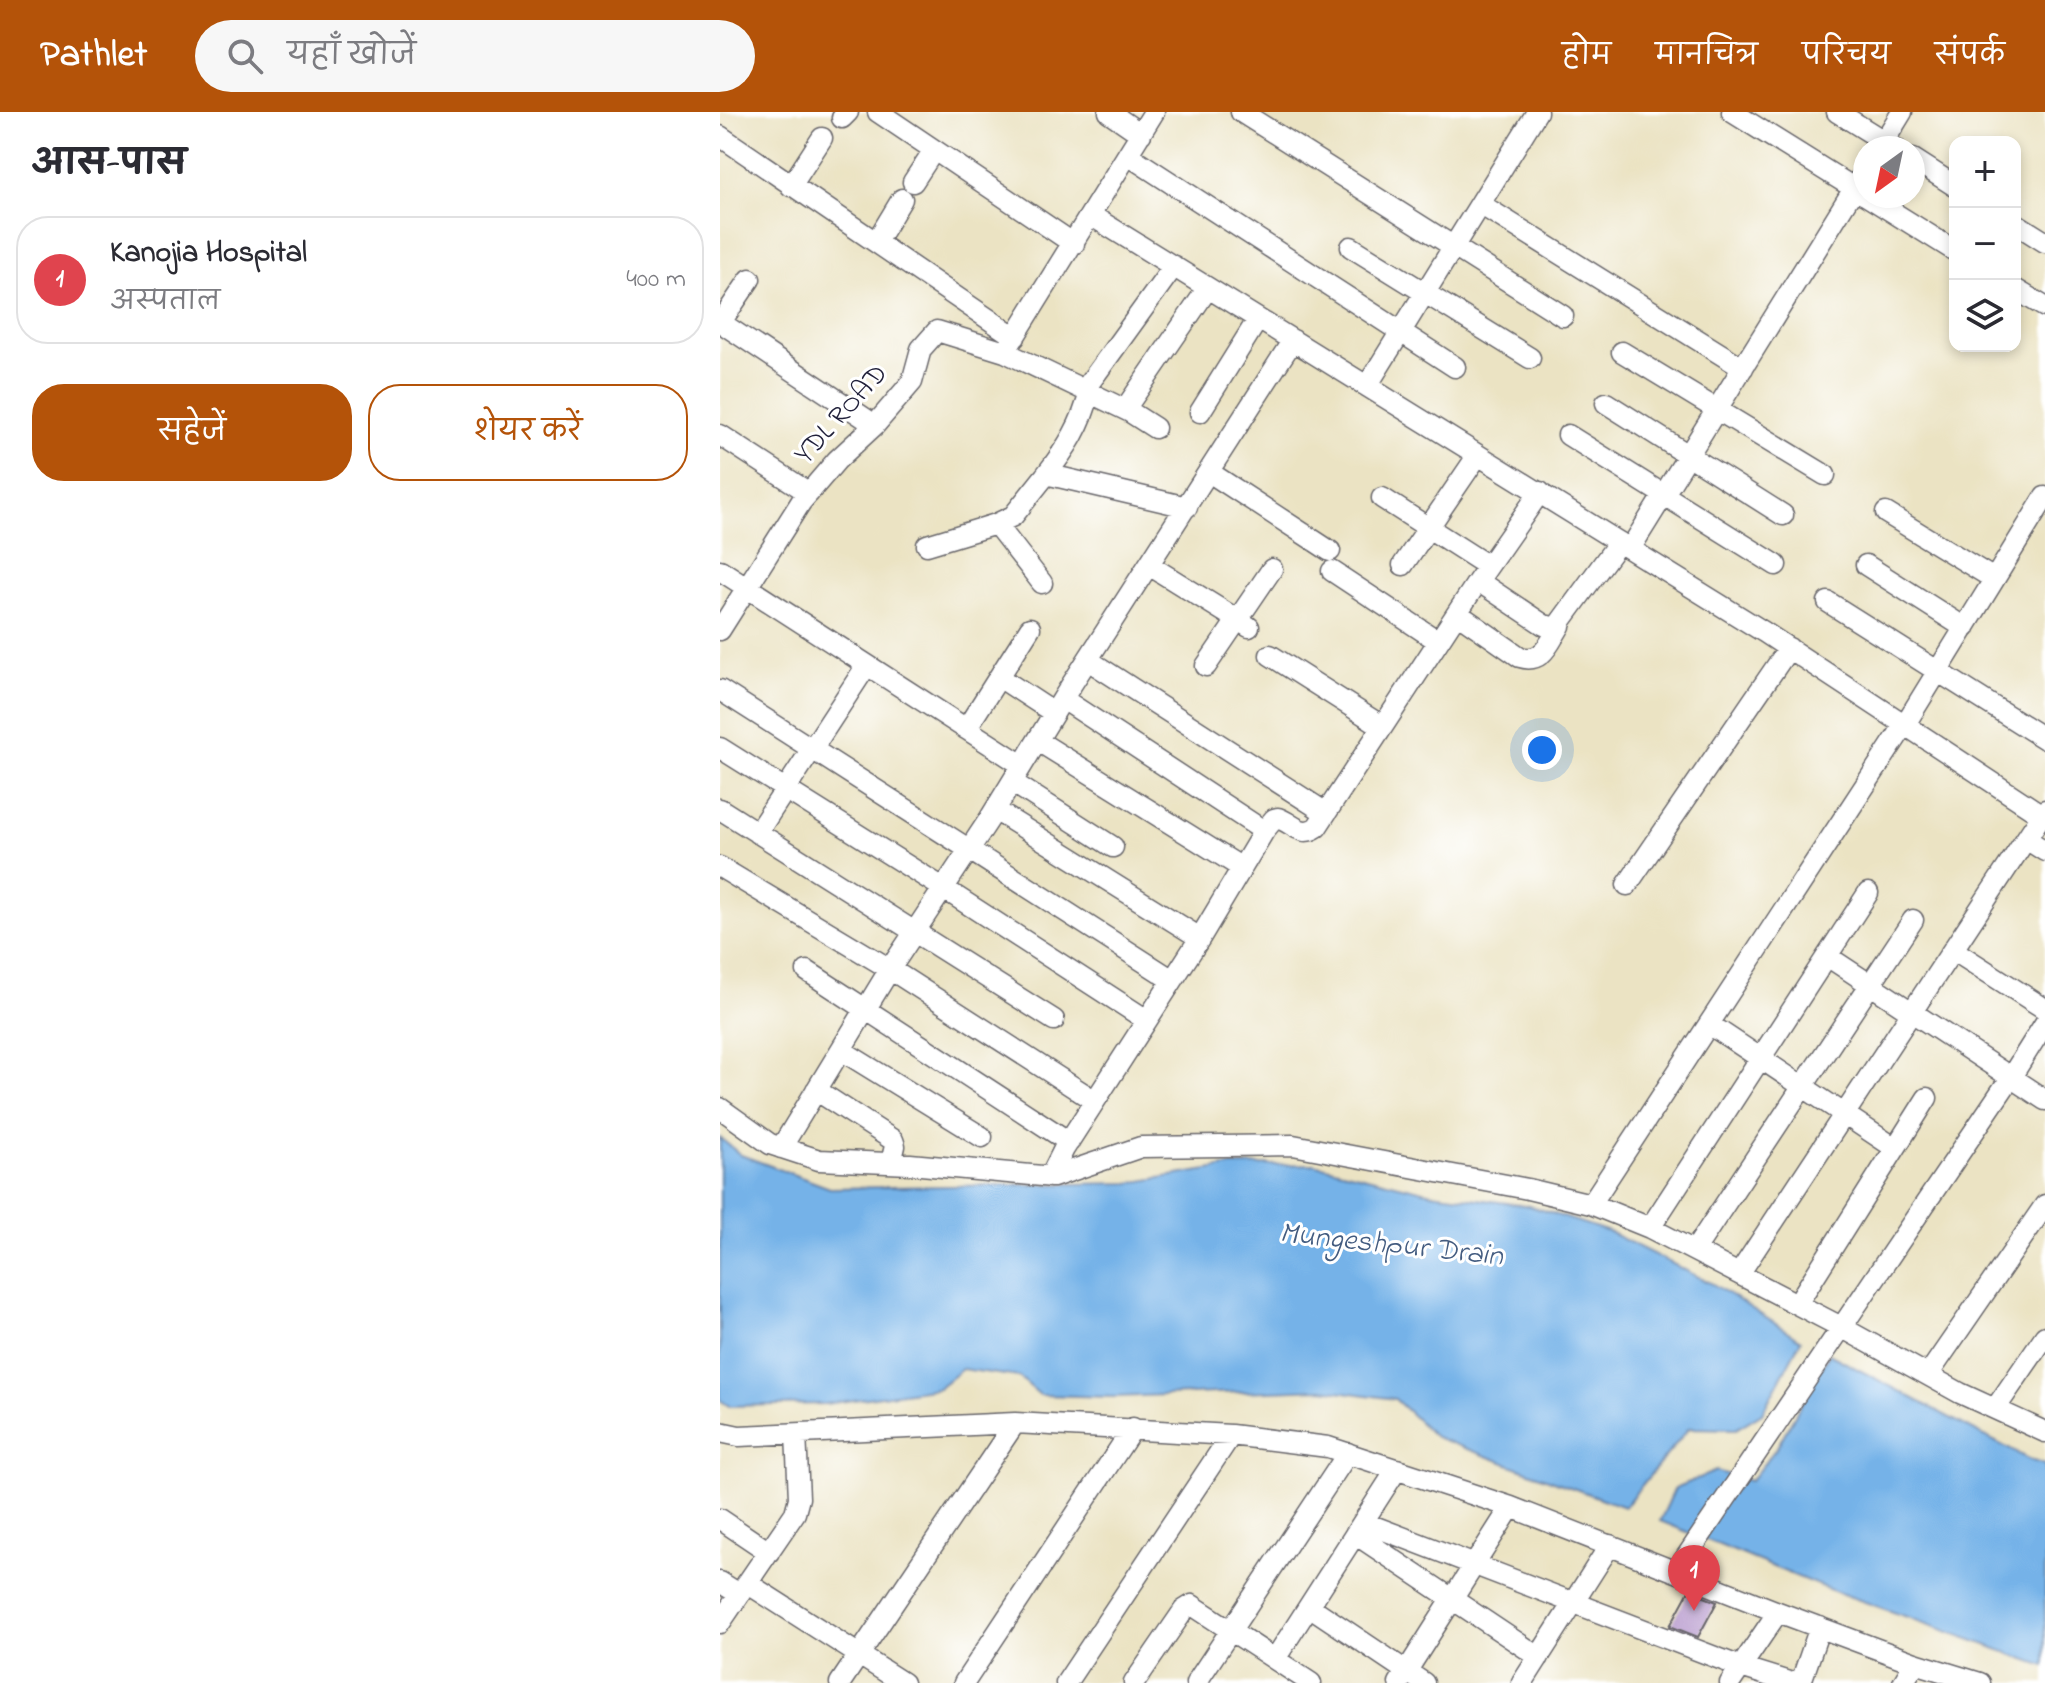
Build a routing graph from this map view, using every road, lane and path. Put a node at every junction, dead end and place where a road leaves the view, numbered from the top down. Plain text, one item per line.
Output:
1 (878, 112) edge
2 (1109, 112) edge
3 (1154, 112) edge
4 (1241, 112) edge
5 (1537, 112) edge
6 (1732, 112) edge
7 (1837, 112) edge
8 (1902, 112) edge
9 (1141, 134) junction
10 (720, 136) edge
11 (1872, 136) edge
12 (1891, 136) edge
13 (822, 138) dead end
14 (934, 150) junction
15 (1128, 155) junction
16 (1925, 167) edge
17 (1853, 181) edge
18 (1949, 182) edge
19 (791, 186) junction
20 (1853, 202) edge
21 (1480, 204) junction
22 (1893, 208) edge
23 (1092, 216) junction
24 (2021, 227) edge
25 (876, 242) junction
26 (2045, 242) edge
27 (1074, 244) junction
28 (1454, 246) junction
29 (1351, 247) dead end
30 (1949, 247) edge
31 (1174, 266) junction
32 (750, 279) dead end
33 (1208, 288) junction
34 (1426, 292) junction
35 (2021, 293) edge
36 (2045, 307) edge
37 (1563, 316) dead end
38 (1258, 319) junction
39 (720, 322) edge
40 (1400, 333) junction
41 (1293, 340) junction
42 (1010, 344) junction
43 (1622, 352) dead end
44 (1530, 358) dead end
45 (1455, 367) dead end
46 (1743, 368) junction
47 (1367, 386) junction
48 (1087, 390) junction
49 (1606, 403) dead end
50 (1125, 409) junction
51 (1717, 410) junction
52 (1200, 412) dead end
53 (875, 425) junction
54 (1155, 428) dead end
55 (720, 435) edge
56 (1568, 435) dead end
57 (1478, 455) junction
58 (1688, 456) junction
59 (1209, 472) junction
60 (1825, 475) dead end
61 (1045, 476) junction
62 (1540, 492) junction
63 (809, 493) junction
64 (1663, 497) junction
65 (2045, 497) edge
66 (1382, 498) dead end
67 (1187, 507) junction
68 (1886, 513) dead end
69 (1783, 515) dead end
70 (996, 524) junction
71 (1428, 528) junction
72 (927, 545) dead end
73 (1625, 546) junction
74 (1149, 565) junction
75 (1403, 565) dead end
76 (1776, 565) dead end
77 (1866, 565) dead end
78 (1272, 569) dead end
79 (720, 570) edge
80 (1483, 573) junction
81 (1994, 579) junction
82 (1042, 583) dead end
83 (748, 589) junction
84 (1828, 602) dead end
85 (1457, 613) junction
86 (1243, 624) junction
87 (1560, 626) junction
88 (1030, 628) dead end
89 (1965, 628) junction
90 (720, 630) edge
91 (1438, 641) junction
92 (1789, 648) junction
93 (1270, 655) dead end
94 (1088, 660) junction
95 (867, 665) junction
96 (1206, 666) dead end
97 (1938, 671) junction
98 (999, 677) junction
99 (720, 690) edge
100 (1059, 706) junction
101 (1382, 726) junction
102 (1904, 726) junction
103 (966, 729) junction
104 (2045, 739) edge
105 (1038, 741) junction
106 (720, 748) edge
107 (811, 749) junction
108 (1017, 774) junction
109 (785, 789) junction
110 (720, 809) edge
111 (995, 810) junction
112 (2044, 812) edge
113 (1326, 813) junction
114 (1264, 831) junction
115 (757, 833) junction
116 (2026, 839) junction
117 (1113, 847) dead end
118 (968, 851) junction
119 (2045, 851) edge
120 (720, 867) edge
121 (1242, 868) junction
122 (1627, 885) dead end
123 (943, 888) junction
124 (1868, 893) dead end
125 (1913, 920) dead end
126 (915, 931) junction
127 (1200, 938) junction
128 (1953, 950) junction
129 (1827, 956) junction
130 (890, 969) junction
131 (807, 971) dead end
132 (1171, 979) junction
133 (1869, 984) junction
134 (2045, 1009) edge
135 (866, 1010) junction
136 (1913, 1012) junction
137 (1145, 1019) junction
138 (1054, 1020) dead end
139 (2045, 1023) edge
140 (1709, 1024) junction
141 (841, 1050) junction
142 (1761, 1058) junction
143 (2011, 1077) junction
144 (1802, 1086) junction
145 (816, 1090) junction
146 (1927, 1098) dead end
147 (2045, 1100) edge
148 (1095, 1101) junction
149 (720, 1108) edge
150 (1845, 1115) junction
151 (982, 1137) dead end
152 (1069, 1142) junction
153 (781, 1148) junction
154 (1895, 1148) junction
155 (891, 1163) junction
156 (1050, 1177) junction
157 (1591, 1204) junction
158 (2045, 1205) edge
159 (1650, 1228) junction
160 (1694, 1251) junction
161 (1739, 1274) junction
162 (1797, 1304) junction
163 (1836, 1334) junction
164 (2045, 1336) edge
165 (1928, 1375) junction
166 (1995, 1409) junction
167 (1015, 1423) junction
168 (1133, 1428) junction
169 (720, 1432) edge
170 (2045, 1432) edge
171 (796, 1434) junction
172 (1231, 1435) junction
173 (1348, 1453) junction
174 (1397, 1469) junction
175 (1511, 1507) junction
176 (720, 1519) edge
177 (1359, 1528) junction
178 (1610, 1545) junction
179 (769, 1552) junction
180 (1476, 1565) junction
181 (1676, 1572) junction
182 (720, 1582) edge
183 (743, 1588) junction
184 (1453, 1600) junction
185 (1573, 1604) junction
186 (1309, 1606) junction
187 (1778, 1612) junction
188 (720, 1623) edge
189 (1820, 1627) junction
190 (1232, 1629) junction
191 (859, 1654) junction
192 (1539, 1657) junction
193 (1275, 1659) junction
194 (1915, 1663) junction
195 (1735, 1675) edge
196 (1403, 1677) edge
197 (840, 1683) edge
198 (903, 1683) edge
199 (964, 1683) edge
200 (1066, 1683) edge
201 (1134, 1683) edge
202 (1196, 1683) edge
203 (1311, 1683) edge
204 (1424, 1683) edge
205 (1522, 1683) edge
206 (1903, 1683) edge
207 (1980, 1683) edge

1 - 14 street
2 - 9 street
3 - 9 street
4 - 28 street
5 - 21 street
6 - 17 street
7 - 11 street
8 - 12 street
9 - 15 street
10 - 19 street
13 - 19 street
14 - 25 street
14 - 27 street
15 - 23 street
15 - 40 street
16 - 18 street
19 - 25 street
20 - 46 street
21 - 28 street
21 - 46 street
22 - 30 street
23 - 27 street
23 - 31 street
24 - 26 street
25 - 42 street
27 - 42 street
28 - 34 street
28 - 37 street
29 - 34 street
31 - 33 street
31 - 48 street
32 - 39 street
33 - 38 street
33 - 50 street
34 - 40 street
34 - 44 street
35 - 36 street
38 - 41 street
38 - 52 street
39 - 53 street
40 - 45 street
40 - 47 street
41 - 47 street
41 - 59 street
42 - 48 street
42 - 53 street, YDL ROAD
43 - 51 street
46 - 51 street
47 - 57 street
48 - 50 street
48 - 61 street
49 - 58 street
50 - 54 street
51 - 58 street
51 - 60 street
53 - 63 street, YDL ROAD
55 - 63 street
56 - 64 street
57 - 62 street
57 - 71 street
58 - 64 street
58 - 69 street
59 - 67 street
59 - 91 street
61 - 67 street
61 - 70 street
62 - 73 street
62 - 80 street
63 - 83 street, YDL ROAD
64 - 73 street
64 - 76 street
65 - 81 street
66 - 71 street
67 - 74 street
68 - 81 street
70 - 72 street
70 - 82 street
71 - 75 street
71 - 80 street
73 - 87 street
73 - 92 street
74 - 86 street
74 - 94 street
77 - 89 street
78 - 86 street
79 - 83 street
80 - 85 street
80 - 87 street
81 - 89 street
83 - 90 street, YDL ROAD
83 - 95 street
84 - 97 street
85 - 87 street
85 - 91 street
86 - 96 street
88 - 98 street
89 - 97 street
91 - 101 street
92 - 102 street
92 - 122 street
93 - 101 street
94 - 100 street
94 - 113 street
95 - 103 street
95 - 107 street
97 - 102 street
97 - 104 street
98 - 100 street
98 - 103 street
99 - 107 street
100 - 105 street
100 - 114 street
101 - 113 street
102 - 112 street
102 - 140 street
103 - 108 street
105 - 108 street
105 - 121 street
106 - 109 street
107 - 109 street
107 - 118 street
108 - 111 street
108 - 117 street
109 - 115 street
109 - 123 street
110 - 115 street
111 - 118 street
111 - 127 street
112 - 116 street
113 - 114 street
114 - 121 street
115 - 126 street
116 - 119 street
116 - 128 street
118 - 123 street
118 - 132 street
120 - 130 street
121 - 127 street
123 - 126 street
123 - 137 street
124 - 129 street
125 - 133 street
126 - 130 street
126 - 138 street
127 - 132 street
128 - 134 street
128 - 136 street
129 - 133 street
129 - 142 street
130 - 135 street
130 - 148 street
131 - 135 street
132 - 137 street
133 - 136 street
133 - 144 street
135 - 141 street
135 - 152 street
136 - 143 street
136 - 150 street
137 - 148 street
139 - 143 street
140 - 142 street
140 - 157 street
141 - 145 street
141 - 151 street
142 - 144 street
142 - 159 street
143 - 147 street
143 - 163 street
144 - 150 street
144 - 160 street
145 - 153 street
145 - 155 street
146 - 154 street
148 - 152 street
149 - 153 street
150 - 154 street
150 - 161 street
152 - 156 street
153 - 155 street
154 - 162 street
155 - 156 street
156 - 157 street
157 - 159 street
158 - 165 street
159 - 160 street
160 - 161 street
161 - 162 street
162 - 163 street
163 - 165 street
163 - 181 street
164 - 166 street
165 - 166 street
166 - 170 street
167 - 168 street
167 - 171 street
167 - 191 street
168 - 172 street
168 - 199 street
169 - 171 street
171 - 179 street
172 - 173 street
172 - 200 street
173 - 174 street
173 - 190 street
174 - 175 street
174 - 177 street
175 - 178 street
175 - 180 street
176 - 179 street
177 - 180 street
177 - 184 street
177 - 186 street
178 - 181 street
178 - 185 street
179 - 183 street
180 - 184 street
180 - 185 street
181 - 187 street
182 - 183 street
183 - 188 street
183 - 191 street
184 - 192 street
184 - 196 street
185 - 192 street
185 - 195 street
186 - 193 street
186 - 196 street
187 - 189 street
187 - 195 street
189 - 194 street
189 - 195 street
190 - 193 street
190 - 201 street
190 - 202 street
191 - 197 street
191 - 198 street
192 - 205 street
193 - 203 street
194 - 206 street
194 - 207 street
196 - 204 street

